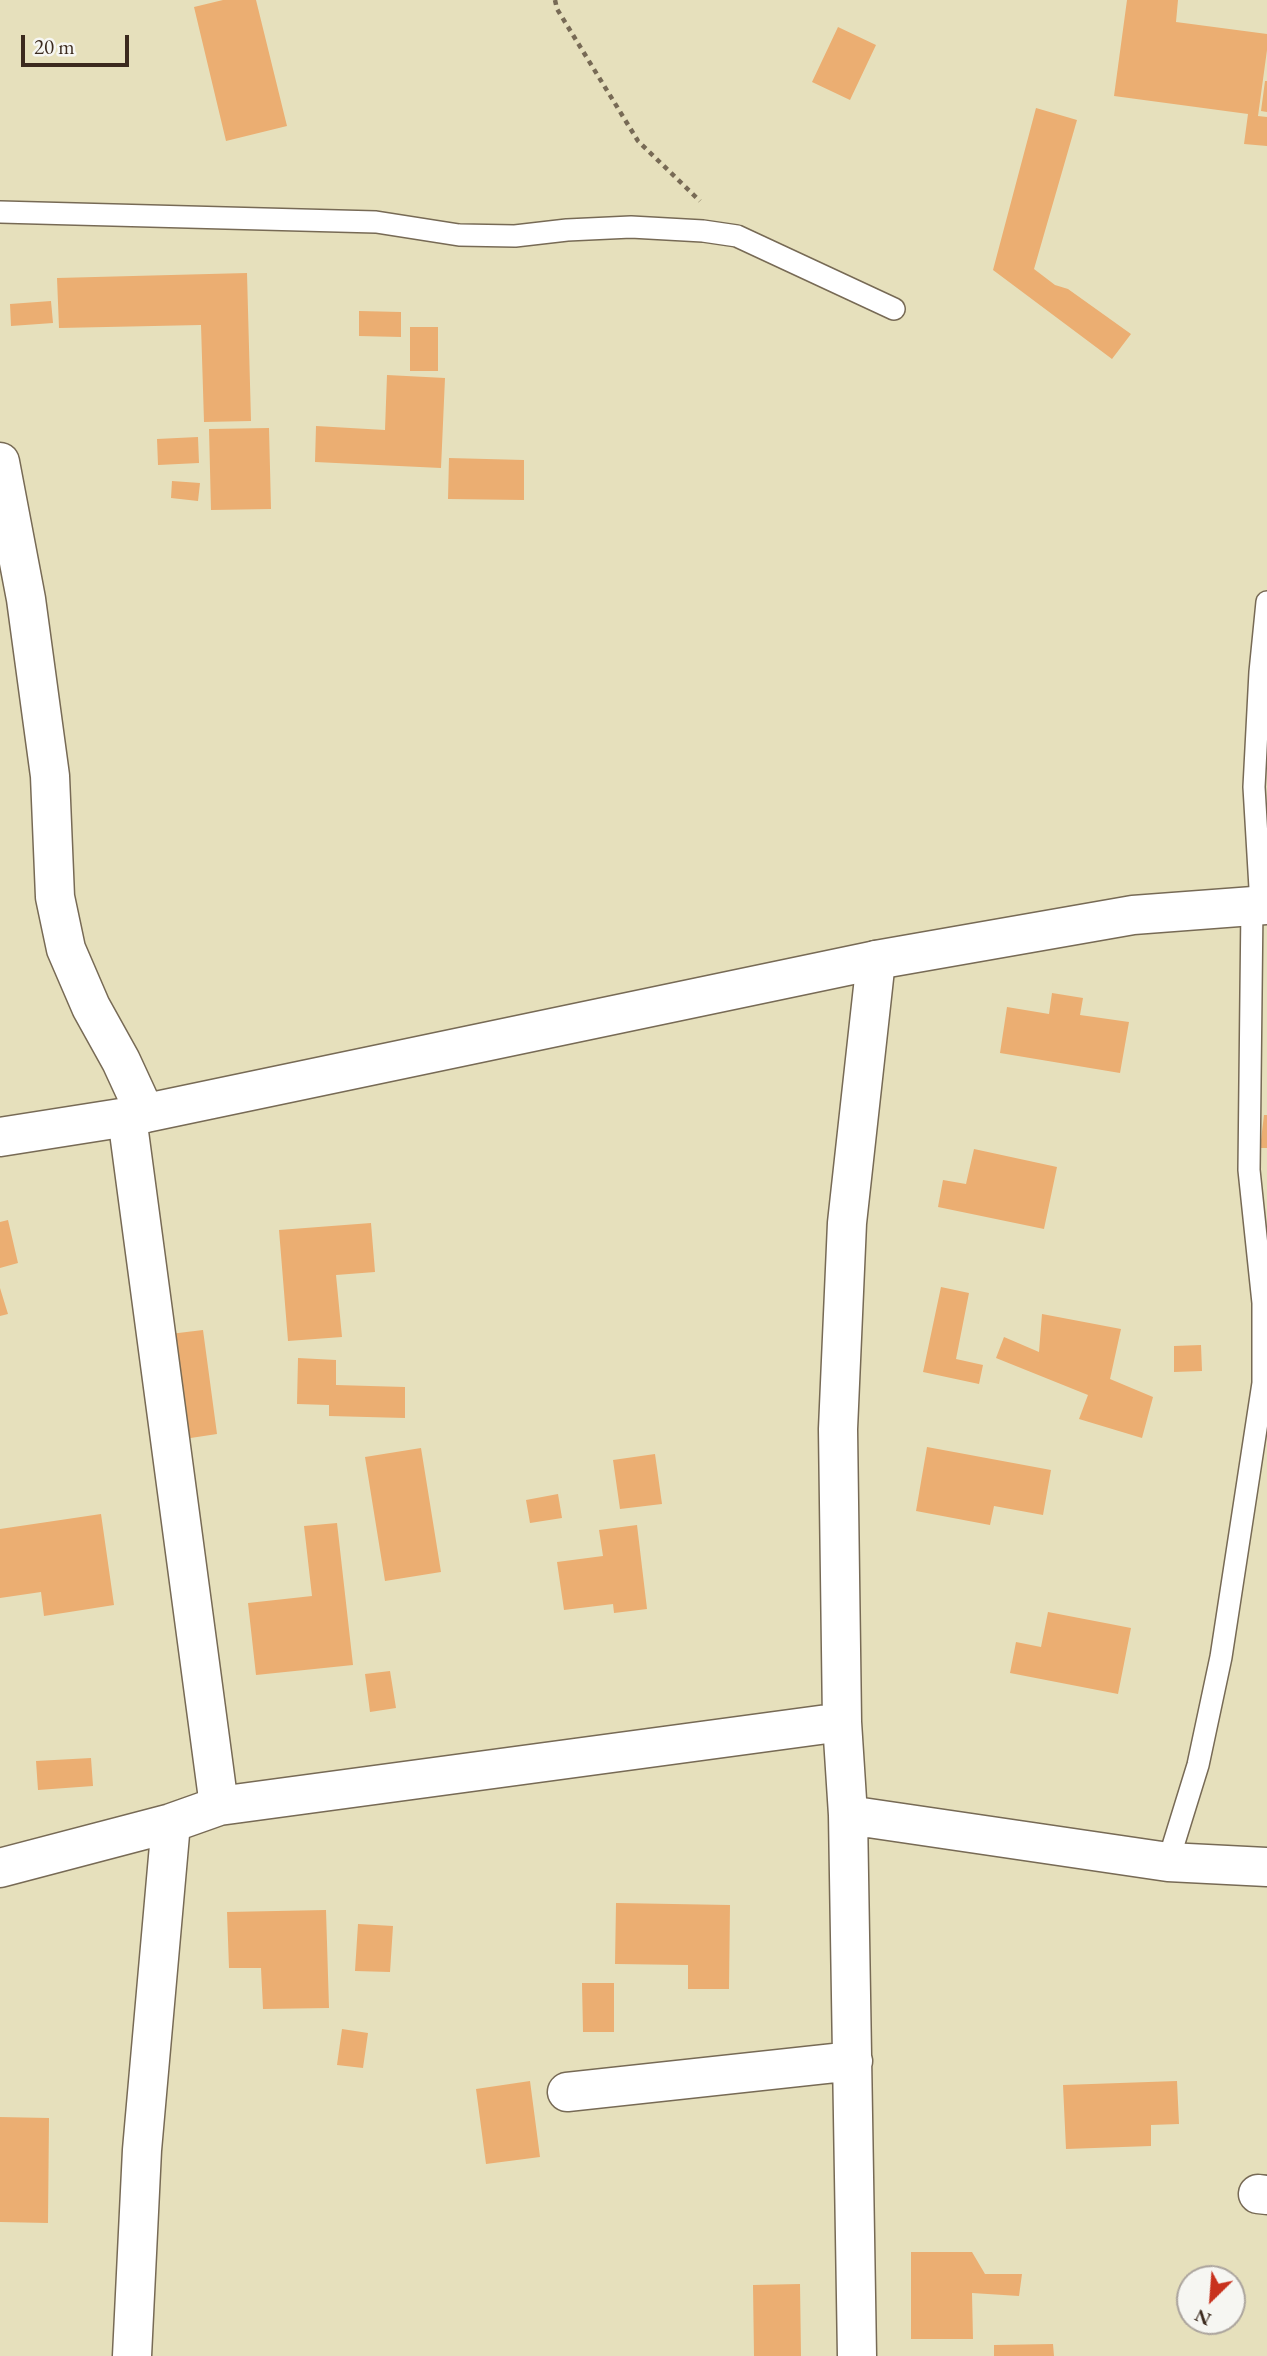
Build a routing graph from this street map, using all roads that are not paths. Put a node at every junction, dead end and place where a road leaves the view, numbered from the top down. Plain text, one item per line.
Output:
1 (0, 212) edge
2 (894, 309) dead end
3 (0, 461) edge
4 (1267, 602) edge
5 (1260, 905) edge
6 (876, 960) junction
7 (136, 1115) junction
8 (0, 1137) edge
9 (842, 1722) junction
10 (219, 1806) junction
11 (848, 1815) junction
12 (171, 1823) junction
13 (1168, 1862) junction
14 (1267, 1867) edge
15 (0, 1868) edge
16 (853, 2062) junction
17 (567, 2092) dead end
18 (132, 2356) edge
19 (857, 2356) edge

1 - 2 lane
3 - 7 street
4 - 5 lane
5 - 6 street
5 - 13 lane
6 - 7 street
6 - 9 street
7 - 8 street
7 - 10 street
9 - 10 street
9 - 11 street
10 - 12 street
11 - 13 street
11 - 16 street
12 - 15 street
12 - 18 street
13 - 14 street
16 - 17 street
16 - 19 street

